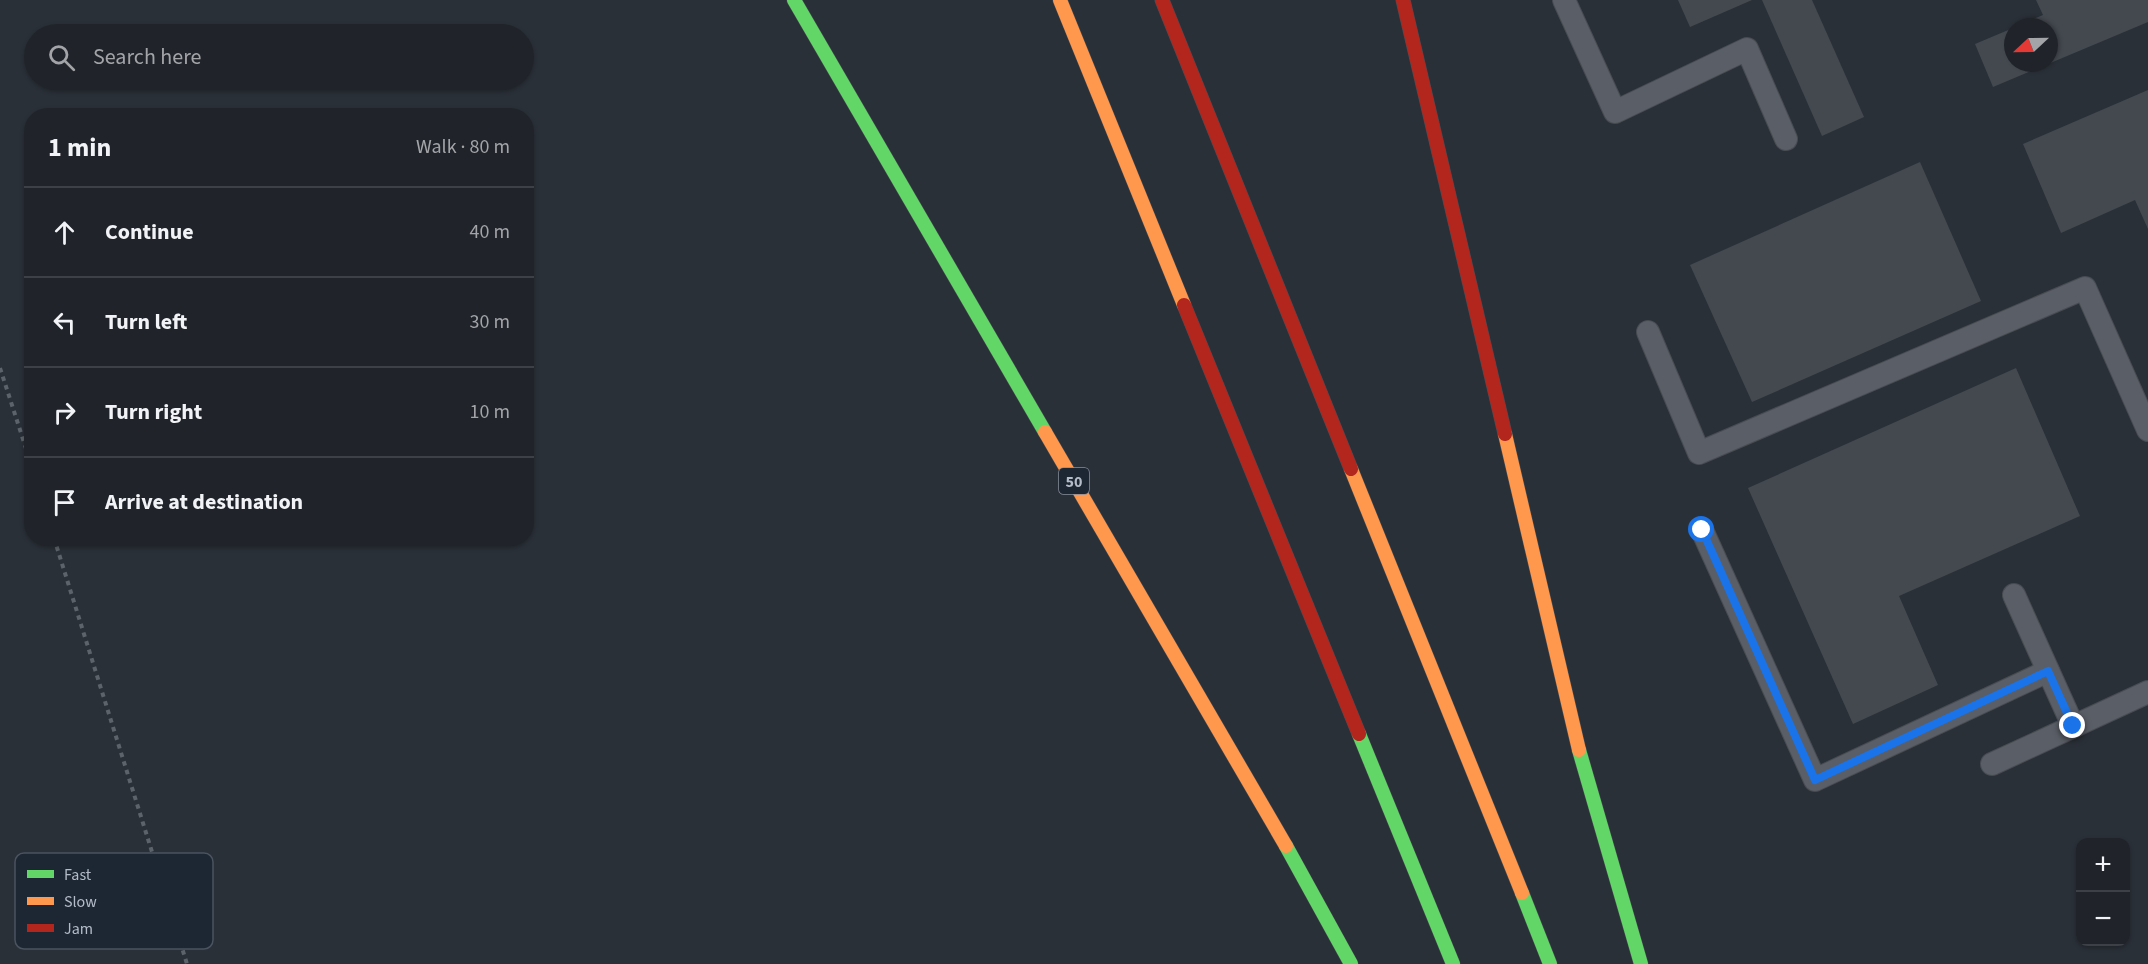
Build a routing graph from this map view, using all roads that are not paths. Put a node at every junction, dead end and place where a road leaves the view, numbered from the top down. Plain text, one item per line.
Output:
1 (794, 0) edge
2 (1060, 0) edge
3 (1162, 0) edge
4 (1403, 0) edge
5 (1564, 0) edge
6 (1786, 139) dead end
7 (1648, 332) dead end
8 (2148, 430) edge
9 (1702, 530) dead end
10 (2014, 595) dead end
11 (2048, 671) junction
12 (2148, 692) edge
13 (2073, 726) junction
14 (1992, 764) dead end
15 (1352, 964) edge
16 (1453, 964) edge
17 (1550, 964) edge
18 (1641, 964) edge

1 - 15 highway, 50
2 - 16 highway
3 - 17 highway
4 - 18 highway
5 - 6 lane
7 - 8 lane
9 - 11 lane
10 - 11 lane
11 - 13 lane
12 - 13 lane
13 - 14 lane

